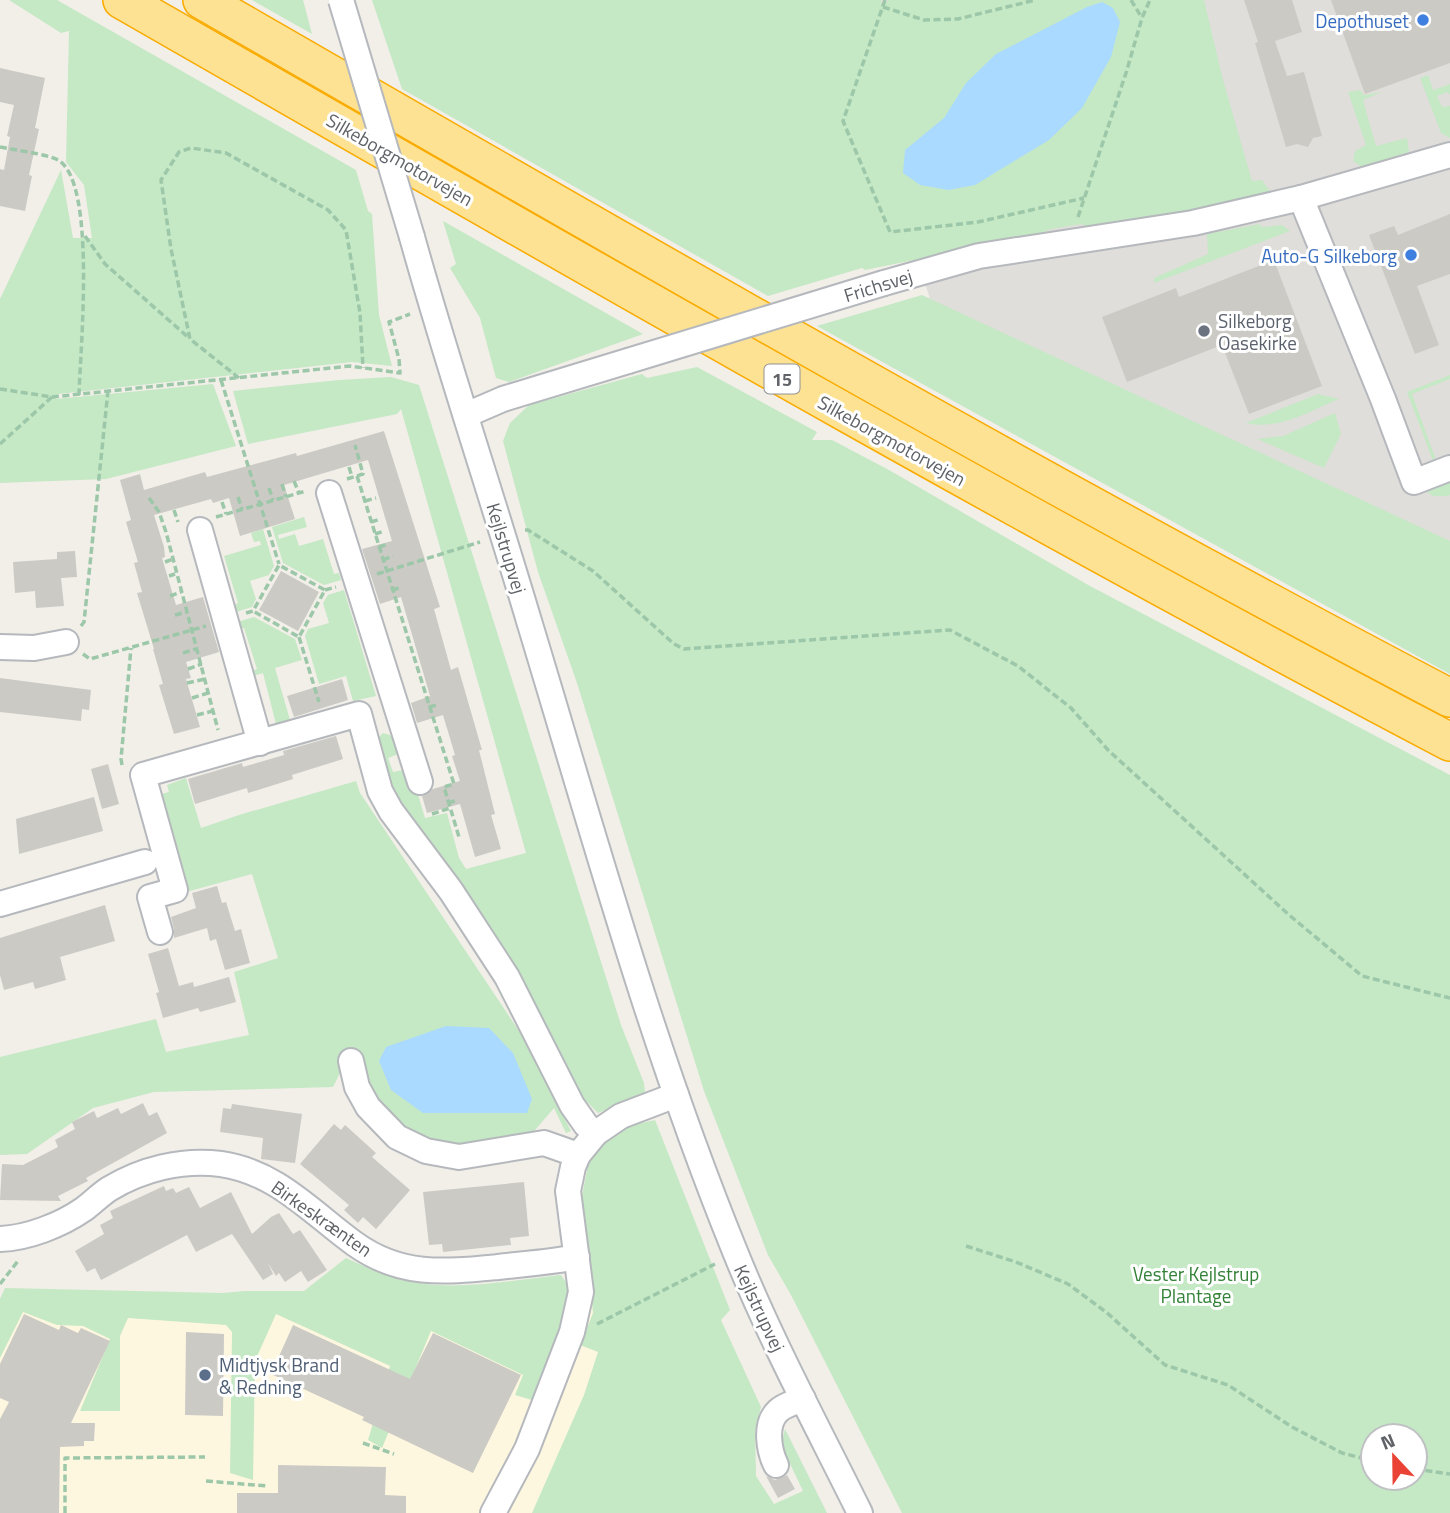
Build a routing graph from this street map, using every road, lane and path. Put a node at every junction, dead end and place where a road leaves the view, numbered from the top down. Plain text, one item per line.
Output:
1 (122, 0) edge
2 (202, 0) edge
3 (341, 0) edge
4 (885, 0) edge
5 (1035, 0) edge
6 (1131, 0) edge
7 (1150, 0) edge
8 (883, 7) junction
9 (1142, 19) junction
10 (0, 147) edge
11 (1450, 155) edge
12 (1084, 198) junction
13 (1301, 198) junction
14 (84, 235) junction
15 (1070, 242) junction
16 (432, 306) junction
17 (190, 339) junction
18 (363, 368) junction
19 (239, 378) junction
20 (220, 380) junction
21 (0, 389) edge
22 (108, 391) junction
23 (79, 395) junction
24 (52, 397) junction
25 (466, 415) junction
26 (0, 444) edge
27 (355, 445) dead end
28 (349, 467) dead end
29 (1450, 468) edge
30 (355, 477) junction
31 (294, 481) dead end
32 (282, 484) dead end
33 (328, 487) junction
34 (269, 488) dead end
35 (299, 493) junction
36 (238, 497) dead end
37 (286, 497) junction
38 (149, 498) dead end
39 (376, 498) dead end
40 (274, 500) junction
41 (365, 501) junction
42 (222, 502) dead end
43 (260, 504) junction
44 (242, 509) junction
45 (174, 510) dead end
46 (226, 514) junction
47 (380, 519) dead end
48 (371, 522) junction
49 (197, 525) junction
50 (384, 531) dead end
51 (375, 534) junction
52 (503, 534) junction
53 (388, 544) dead end
54 (379, 547) junction
55 (393, 556) dead end
56 (173, 559) junction
57 (383, 560) junction
58 (165, 562) dead end
59 (279, 565) junction
60 (387, 572) junction
61 (175, 573) junction
62 (169, 576) dead end
63 (356, 581) junction
64 (402, 587) dead end
65 (325, 590) junction
66 (392, 590) junction
67 (180, 592) junction
68 (170, 596) dead end
69 (253, 611) junction
70 (187, 612) junction
71 (175, 615) dead end
72 (225, 620) junction
73 (192, 629) junction
74 (299, 637) junction
75 (66, 642) junction
76 (0, 647) edge
77 (196, 649) junction
78 (183, 653) dead end
79 (202, 664) junction
80 (188, 669) dead end
81 (205, 679) junction
82 (187, 683) dead end
83 (208, 693) junction
84 (192, 698) dead end
85 (1450, 698) edge
86 (437, 705) dead end
87 (429, 707) junction
88 (213, 711) junction
89 (398, 712) junction
90 (197, 715) dead end
91 (326, 724) junction
92 (363, 727) junction
93 (260, 743) junction
94 (1450, 743) edge
95 (224, 753) junction
96 (420, 782) dead end
97 (458, 800) dead end
98 (449, 805) junction
99 (432, 814) dead end
100 (459, 837) dead end
101 (145, 862) dead end
102 (0, 904) edge
103 (160, 932) dead end
104 (1450, 998) edge
105 (351, 1061) dead end
106 (676, 1096) junction
107 (596, 1133) junction
108 (578, 1156) junction
109 (0, 1239) edge
110 (966, 1246) dead end
111 (736, 1254) junction
112 (577, 1258) junction
113 (572, 1332) junction
114 (803, 1399) junction
115 (363, 1444) dead end
116 (394, 1454) dead end
117 (205, 1457) dead end
118 (1359, 1457) edge
119 (776, 1465) dead end
120 (1429, 1471) edge
121 (1450, 1474) edge
122 (206, 1481) dead end
123 (267, 1486) dead end
124 (65, 1513) edge
125 (493, 1513) edge
126 (860, 1513) edge

1 - 94 highway, Silkeborgmotorvejen / 15
2 - 85 highway, Silkeborgmotorvejen / 15
3 - 16 street, Kejlstrupvej, bridge
4 - 8 path
5 - 8 path
6 - 9 path
7 - 9 path
8 - 12 path
9 - 12 path
10 - 14 path
11 - 13 street, Frichsvej
12 - 15 path
13 - 15 street, Frichsvej
13 - 29 street
14 - 17 path
14 - 23 path
15 - 25 street, Frichsvej, bridge
16 - 18 path
16 - 25 street, Kejlstrupvej
17 - 18 path
17 - 19 path
18 - 19 path
19 - 20 path
20 - 22 path
20 - 43 path
21 - 24 path
22 - 23 path
22 - 75 path
23 - 24 path
24 - 26 path
25 - 52 street, Kejlstrupvej
27 - 30 path
28 - 30 path
30 - 33 path
30 - 41 path
31 - 35 path
32 - 37 path
33 - 35 path
33 - 63 street
34 - 40 path
35 - 37 path
36 - 44 path
37 - 40 path
38 - 56 path
39 - 41 path
40 - 43 path
41 - 48 path
42 - 46 path
43 - 44 path
43 - 59 path
44 - 46 path
45 - 49 path
46 - 49 path
47 - 48 path
48 - 51 path
49 - 72 street
50 - 51 path
51 - 54 path
52 - 60 path
52 - 104 path
52 - 106 street, Kejlstrupvej
53 - 54 path
54 - 57 path
55 - 57 path
56 - 58 path
56 - 61 path
57 - 60 path
59 - 65 path
59 - 69 path
60 - 63 path
60 - 66 path
61 - 62 path
61 - 67 path
63 - 65 path
63 - 89 street
64 - 66 path
65 - 74 path
66 - 87 path
67 - 68 path
67 - 70 path
69 - 72 path
69 - 74 path
70 - 71 path
70 - 73 path
72 - 73 path
72 - 93 street
73 - 75 path
73 - 77 path
74 - 91 path
75 - 76 street
77 - 78 path
77 - 79 path
79 - 80 path
79 - 81 path
81 - 82 path
81 - 83 path
83 - 84 path
83 - 88 path
86 - 87 path
87 - 98 path
88 - 90 path
88 - 95 path
89 - 92 street
89 - 96 street
91 - 92 street
91 - 93 street
92 - 107 street
93 - 95 street
95 - 103 street
97 - 98 path
98 - 99 path
98 - 100 path
101 - 102 street
105 - 108 street
106 - 107 street
106 - 111 street, Kejlstrupvej
107 - 108 street
108 - 112 street
109 - 112 street, Birkeskrænten
110 - 118 path
111 - 113 path
111 - 114 street, Kejlstrupvej
112 - 113 street
113 - 125 street
114 - 119 street
114 - 126 street, Kejlstrupvej
115 - 116 path
117 - 124 path
120 - 121 path
122 - 123 path

